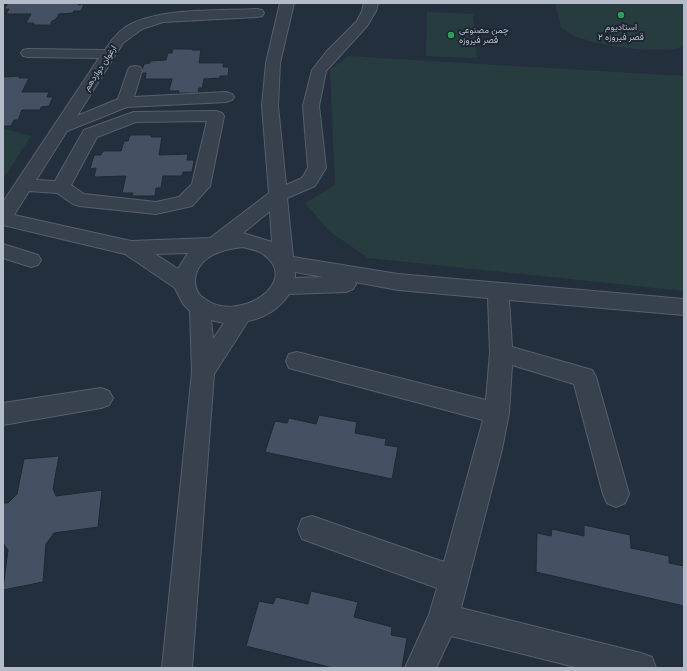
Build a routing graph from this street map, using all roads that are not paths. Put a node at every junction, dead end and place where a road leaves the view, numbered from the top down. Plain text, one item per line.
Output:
1 (287, 3) edge
2 (371, 3) edge
3 (257, 13) dead end
4 (28, 53) dead end
5 (109, 54) junction
6 (135, 70) dead end
7 (226, 97) dead end
8 (125, 102) junction
9 (61, 128) junction
10 (24, 185) junction
11 (62, 187) junction
12 (278, 195) junction
13 (3, 218) edge
14 (215, 245) junction
15 (131, 248) junction
16 (3, 251) edge
17 (30, 260) dead end
18 (284, 264) junction
19 (398, 282) junction
20 (184, 283) junction
21 (284, 286) junction
22 (498, 291) junction
23 (200, 307) junction
24 (684, 307) edge
25 (241, 314) junction
26 (501, 353) junction
27 (297, 361) dead end
28 (203, 372) junction
29 (101, 398) dead end
30 (497, 413) junction
31 (3, 414) edge
32 (616, 494) dead end
33 (312, 528) dead end
34 (454, 580) junction
35 (443, 619) junction
36 (177, 668) edge
37 (420, 668) edge
38 (641, 668) edge

1 - 12 street
2 - 12 street
3 - 5 street, ارغوان دوازدهم
4 - 5 street
5 - 9 street, ارغوان دوازدهم
6 - 8 street
7 - 8 street
8 - 9 street
9 - 10 street, ارغوان دوازدهم
10 - 11 street
10 - 13 street, ارغوان دوازدهم
11 - 11 street
12 - 14 street
12 - 18 street
13 - 15 street
14 - 15 street
14 - 18 street
14 - 20 street
15 - 20 street
16 - 17 street
18 - 19 street
18 - 21 street
19 - 21 street
19 - 22 street
20 - 23 street
21 - 25 street
22 - 24 street
22 - 26 street
23 - 25 street
23 - 28 street
25 - 28 street
26 - 30 street
26 - 32 street
27 - 30 street
28 - 36 street
29 - 31 street
30 - 34 street
33 - 34 street
34 - 35 street
35 - 37 street
35 - 38 street

